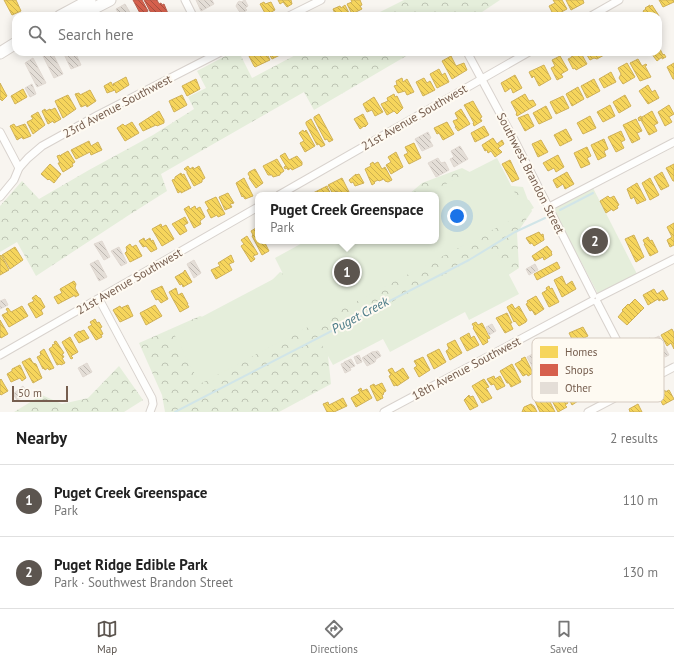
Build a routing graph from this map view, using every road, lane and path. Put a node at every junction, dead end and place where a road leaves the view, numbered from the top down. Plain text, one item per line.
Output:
1 (90, 0) edge
2 (110, 0) edge
3 (185, 0) edge
4 (321, 0) edge
5 (619, 0) edge
6 (68, 12) edge
7 (87, 12) edge
8 (191, 12) edge
9 (297, 12) edge
10 (598, 12) edge
11 (12, 46) edge
12 (0, 52) edge
13 (208, 56) edge
14 (469, 56) edge
15 (522, 56) edge
16 (482, 79) junction
17 (0, 132) edge
18 (674, 142) edge
19 (19, 168) junction
20 (284, 192) edge
21 (0, 197) edge
22 (549, 207) junction
23 (255, 209) edge
24 (674, 259) edge
25 (99, 299) junction
26 (595, 299) junction
27 (615, 338) edge
28 (0, 354) edge
29 (674, 367) edge
30 (664, 372) edge
31 (607, 402) edge
32 (150, 412) edge
33 (384, 412) edge
34 (588, 412) edge

1 - 6 main road
2 - 7 main road
3 - 8 street
4 - 9 street
5 - 10 street
11 - 12 main road
13 - 19 street, 23rd Avenue Southwest
14 - 16 street, Southwest Brandon Street
15 - 16 street, 21st Avenue Southwest
16 - 20 street, 21st Avenue Southwest
16 - 22 street, Southwest Brandon Street
17 - 19 street
18 - 22 street
19 - 21 street, 23rd Avenue Southwest
22 - 26 street, Southwest Brandon Street
23 - 25 street, 21st Avenue Southwest
24 - 26 street, 18th Avenue Southwest
25 - 28 street, 21st Avenue Southwest
25 - 32 street
26 - 27 street, Southwest Brandon Street
26 - 33 street, 18th Avenue Southwest
29 - 30 street
31 - 34 street

